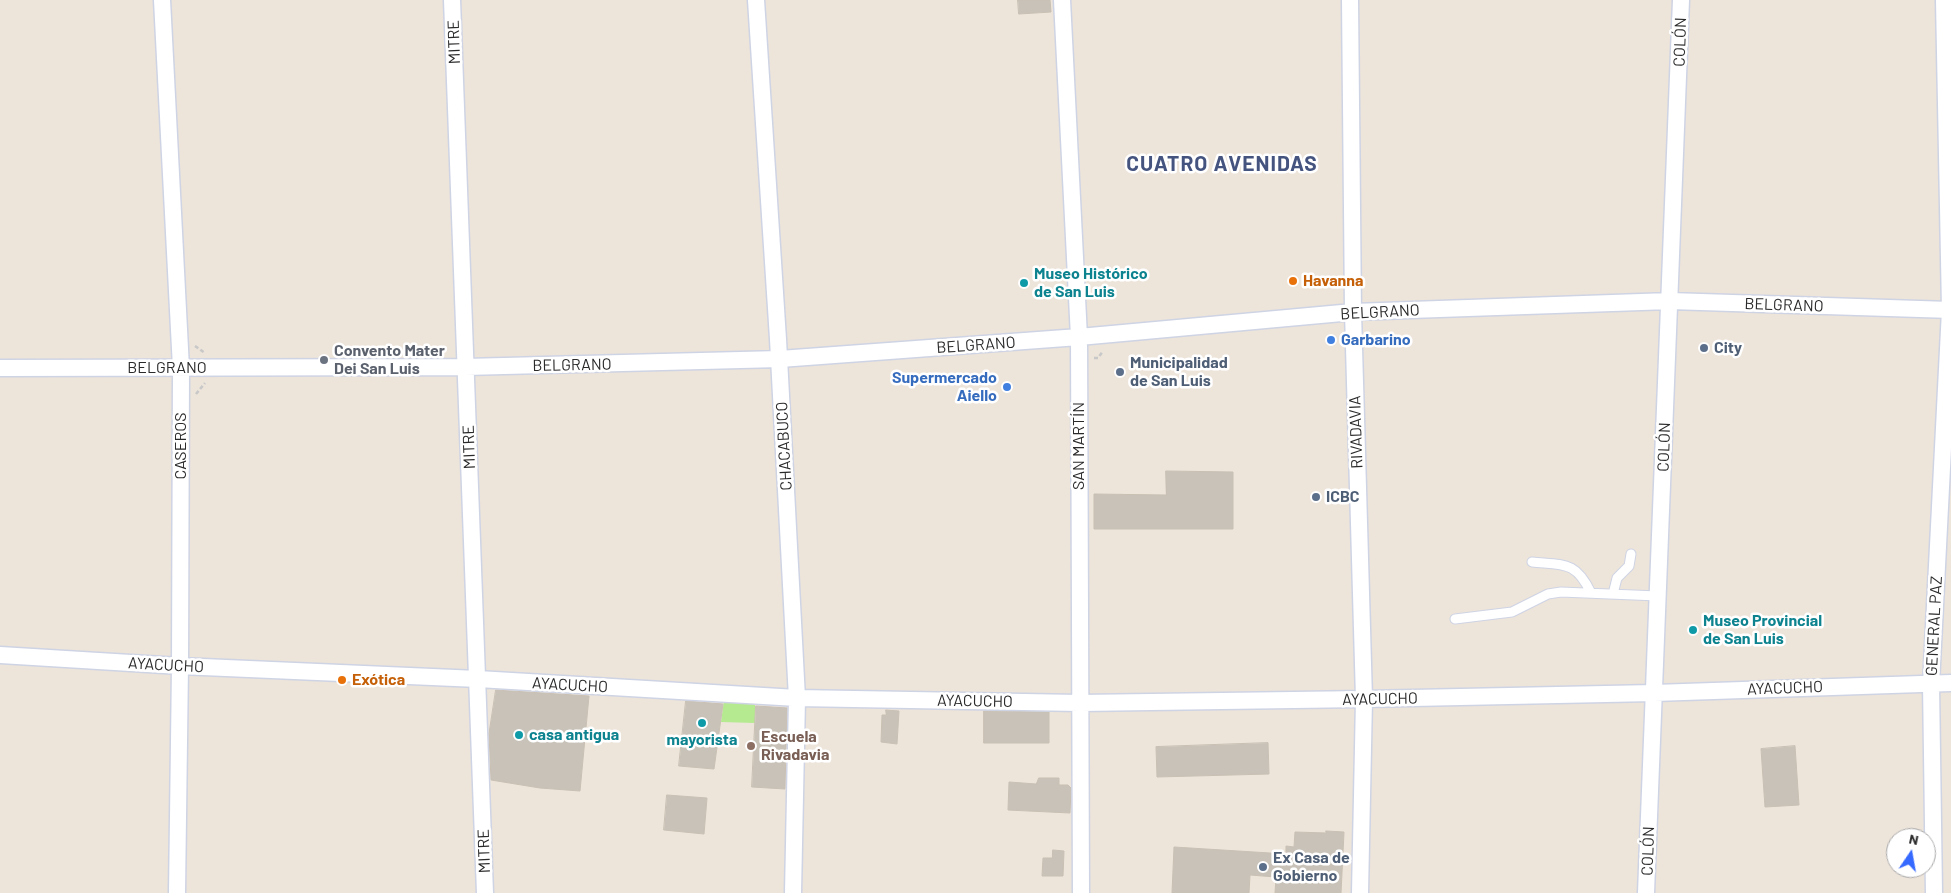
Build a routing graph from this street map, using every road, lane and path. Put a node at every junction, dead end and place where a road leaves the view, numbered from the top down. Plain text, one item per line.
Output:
1 (162, 0) edge
2 (452, 0) edge
3 (756, 0) edge
4 (1062, 0) edge
5 (1350, 0) edge
6 (1681, 0) edge
7 (1944, 0) edge
8 (1670, 301) junction
9 (1951, 310) edge
10 (1353, 312) junction
11 (1079, 337) junction
12 (780, 360) junction
13 (465, 367) junction
14 (0, 368) edge
15 (181, 368) junction
16 (1631, 554) dead end
17 (1532, 562) dead end
18 (1591, 593) junction
19 (1613, 594) junction
20 (1658, 596) junction
21 (1455, 620) dead end
22 (0, 655) edge
23 (180, 666) junction
24 (478, 679) junction
25 (1951, 683) edge
26 (1931, 684) junction
27 (1654, 693) junction
28 (797, 698) junction
29 (1364, 699) junction
30 (1080, 703) junction
31 (177, 893) edge
32 (485, 893) edge
33 (792, 893) edge
34 (1081, 893) edge
35 (1360, 893) edge
36 (1646, 893) edge
37 (1934, 893) edge

1 - 15 street, CASEROS
2 - 13 street, MITRE
3 - 12 street, CHACABUCO
4 - 11 street, SAN MARTÍN
5 - 10 street, RIVADAVIA
6 - 8 street, COLÓN
7 - 9 street, GENERAL PAZ
8 - 9 street, BELGRANO
8 - 10 street, BELGRANO
8 - 20 street, COLÓN
9 - 26 street, GENERAL PAZ
10 - 11 street, BELGRANO
10 - 29 street, RIVADAVIA
11 - 12 street, BELGRANO
11 - 30 street, SAN MARTÍN
12 - 13 street, BELGRANO
12 - 28 street, CHACABUCO
13 - 15 street, BELGRANO
13 - 24 street, MITRE
14 - 15 street, BELGRANO
15 - 23 street, CASEROS
16 - 19 lane
17 - 18 lane
18 - 19 lane
18 - 21 lane
19 - 20 lane
20 - 27 street, COLÓN
22 - 23 street, AYACUCHO
23 - 24 street, AYACUCHO
23 - 31 street, CASEROS
24 - 28 street, AYACUCHO
24 - 32 street, MITRE
25 - 26 street, AYACUCHO
26 - 27 street, AYACUCHO
26 - 37 street, GENERAL PAZ
27 - 29 street, AYACUCHO
27 - 36 street, COLÓN
28 - 30 street, AYACUCHO
28 - 33 street, CHACABUCO
29 - 30 street, AYACUCHO
29 - 35 street, RIVADAVIA
30 - 34 street, SAN MARTÍN

